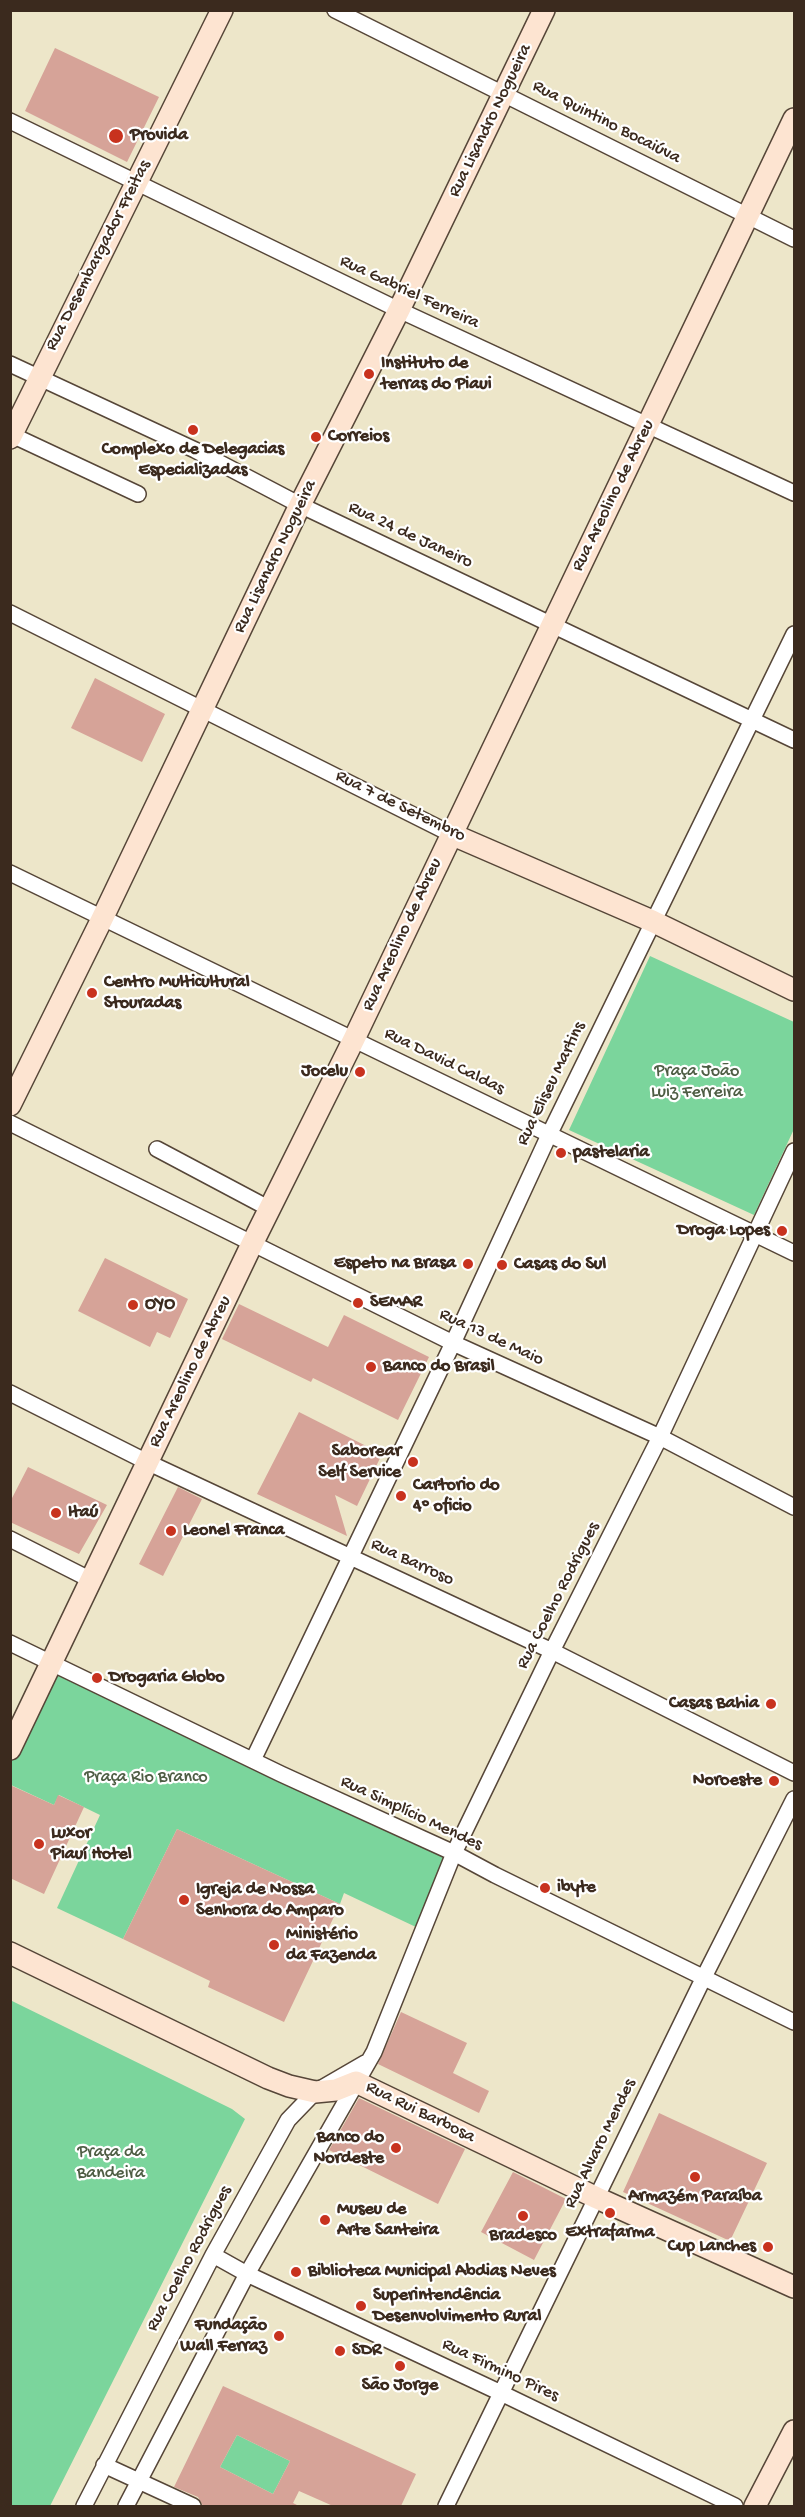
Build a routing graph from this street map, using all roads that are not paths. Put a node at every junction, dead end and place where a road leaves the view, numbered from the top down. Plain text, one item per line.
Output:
1 (222, 10) edge
2 (335, 10) edge
3 (544, 10) edge
4 (505, 94) junction
5 (795, 119) edge
6 (10, 121) edge
7 (136, 183) junction
8 (749, 217) junction
9 (795, 239) edge
10 (399, 310) junction
11 (10, 364) edge
12 (39, 378) junction
13 (648, 427) junction
14 (11, 436) edge
15 (795, 493) edge
16 (138, 494) dead end
17 (300, 505) junction
18 (10, 613) edge
19 (552, 624) junction
20 (795, 634) edge
21 (203, 709) junction
22 (753, 720) junction
23 (795, 740) edge
24 (451, 834) junction
25 (10, 873) edge
26 (102, 919) junction
27 (652, 921) junction
28 (795, 990) edge
29 (354, 1039) junction
30 (10, 1105) edge
31 (10, 1123) edge
32 (549, 1136) junction
33 (157, 1149) dead end
34 (795, 1151) edge
35 (270, 1209) junction
36 (755, 1234) junction
37 (252, 1244) junction
38 (795, 1253) edge
39 (453, 1343) junction
40 (10, 1394) edge
41 (660, 1437) junction
42 (147, 1462) junction
43 (795, 1507) edge
44 (10, 1539) edge
45 (352, 1556) junction
46 (91, 1580) junction
47 (10, 1643) edge
48 (552, 1651) junction
49 (52, 1661) junction
50 (10, 1749) edge
51 (253, 1760) junction
52 (795, 1773) edge
53 (795, 1799) edge
54 (454, 1853) junction
55 (10, 1953) edge
56 (704, 1977) junction
57 (795, 2022) edge
58 (368, 2062) junction
59 (356, 2082) junction
60 (315, 2092) junction
61 (597, 2198) junction
62 (213, 2255) junction
63 (247, 2274) junction
64 (795, 2287) edge
65 (501, 2393) junction
66 (795, 2431) edge
67 (104, 2465) junction
68 (138, 2481) junction
69 (84, 2506) edge
70 (126, 2506) edge
71 (193, 2506) edge
72 (446, 2506) edge
73 (735, 2506) edge
74 (755, 2506) edge

1 - 7 street, Rua Desembargador Freitas
2 - 4 street, Rua Quintino Bocaiúva
3 - 4 street, Rua Lisandro Nogueira
4 - 8 street, Rua Quintino Bocaiúva
4 - 10 street, Rua Lisandro Nogueira
5 - 8 street, Rua Areolino de Abreu
6 - 7 street, Rua Gabriel Ferreira
7 - 10 street, Rua Gabriel Ferreira
7 - 12 street, Rua Desembargador Freitas
8 - 9 street, Rua Quintino Bocaiúva
8 - 13 street, Rua Areolino de Abreu
10 - 13 street, Rua Gabriel Ferreira
10 - 17 street, Rua Lisandro Nogueira
11 - 12 street, Rua 24 de Janeiro
12 - 14 street, Rua Desembargador Freitas
12 - 17 street, Rua 24 de Janeiro
13 - 15 street, Rua Gabriel Ferreira
13 - 19 street, Rua Areolino de Abreu
14 - 16 street
17 - 19 street, Rua 24 de Janeiro
17 - 21 street, Rua Lisandro Nogueira
18 - 21 street, Rua 7 de Setembro
19 - 22 street, Rua 24 de Janeiro
19 - 24 street, Rua Areolino de Abreu
20 - 22 street, Rua Eliseu Martins
21 - 24 street, Rua 7 de Setembro
21 - 26 street, Rua Lisandro Nogueira
22 - 23 street, Rua 24 de Janeiro
22 - 27 street, Rua Eliseu Martins
24 - 27 street, Rua 7 de Setembro
24 - 29 street, Rua Areolino de Abreu
25 - 26 street, Rua David Caldas
26 - 29 street, Rua David Caldas
26 - 30 street, Rua Lisandro Nogueira
27 - 28 street, Rua 7 de Setembro
27 - 32 street, Rua Eliseu Martins
29 - 32 street, Rua David Caldas
29 - 35 street, Rua Areolino de Abreu
31 - 37 street, Rua 13 de Maio
32 - 36 street, Rua David Caldas
32 - 39 street, Rua Eliseu Martins
33 - 35 street
34 - 36 street, Rua Coelho Rodrigues
35 - 37 street, Rua Areolino de Abreu
36 - 38 street, Rua David Caldas
36 - 41 street, Rua Coelho Rodrigues
37 - 39 street, Rua 13 de Maio
37 - 42 street, Rua Areolino de Abreu
39 - 41 street, Rua 13 de Maio
39 - 45 street, Rua Eliseu Martins
40 - 42 street, Rua Barroso
41 - 43 street, Rua 13 de Maio
41 - 48 street, Rua Coelho Rodrigues
42 - 45 street, Rua Barroso
42 - 46 street, Rua Areolino de Abreu
44 - 46 street
45 - 48 street, Rua Barroso
45 - 51 street, Rua Eliseu Martins
46 - 49 street, Rua Areolino de Abreu
47 - 49 street, Rua Simplício Mendes
48 - 52 street, Rua Barroso
48 - 54 street, Rua Coelho Rodrigues
49 - 50 street, Rua Areolino de Abreu
49 - 51 street, Rua Simplício Mendes
51 - 54 street, Rua Simplício Mendes
53 - 56 street, Rua Alvaro Mendes
54 - 56 street, Rua Simplício Mendes
54 - 58 street, Rua Coelho Rodrigues
55 - 60 street, Rua Rui Barbosa
56 - 57 street, Rua Simplício Mendes
56 - 61 street, Rua Alvaro Mendes
58 - 59 street, Rua Coelho Rodrigues
58 - 60 street, Rua Coelho Rodrigues
59 - 60 street, Rua Rui Barbosa
59 - 61 street, Rua Rui Barbosa
59 - 63 street, Rua Coelho Rodrigues
60 - 62 street, Rua Coelho Rodrigues
61 - 64 street, Rua Rui Barbosa
61 - 65 street, Rua Alvaro Mendes
62 - 63 street, Rua Firmino Pires
62 - 67 street, Rua Coelho Rodrigues
63 - 65 street, Rua Firmino Pires
63 - 68 street
65 - 72 street, Rua Alvaro Mendes
65 - 73 street, Rua Firmino Pires
66 - 74 street
67 - 68 street
67 - 69 street, Rua Coelho Rodrigues
68 - 70 street
68 - 71 street

